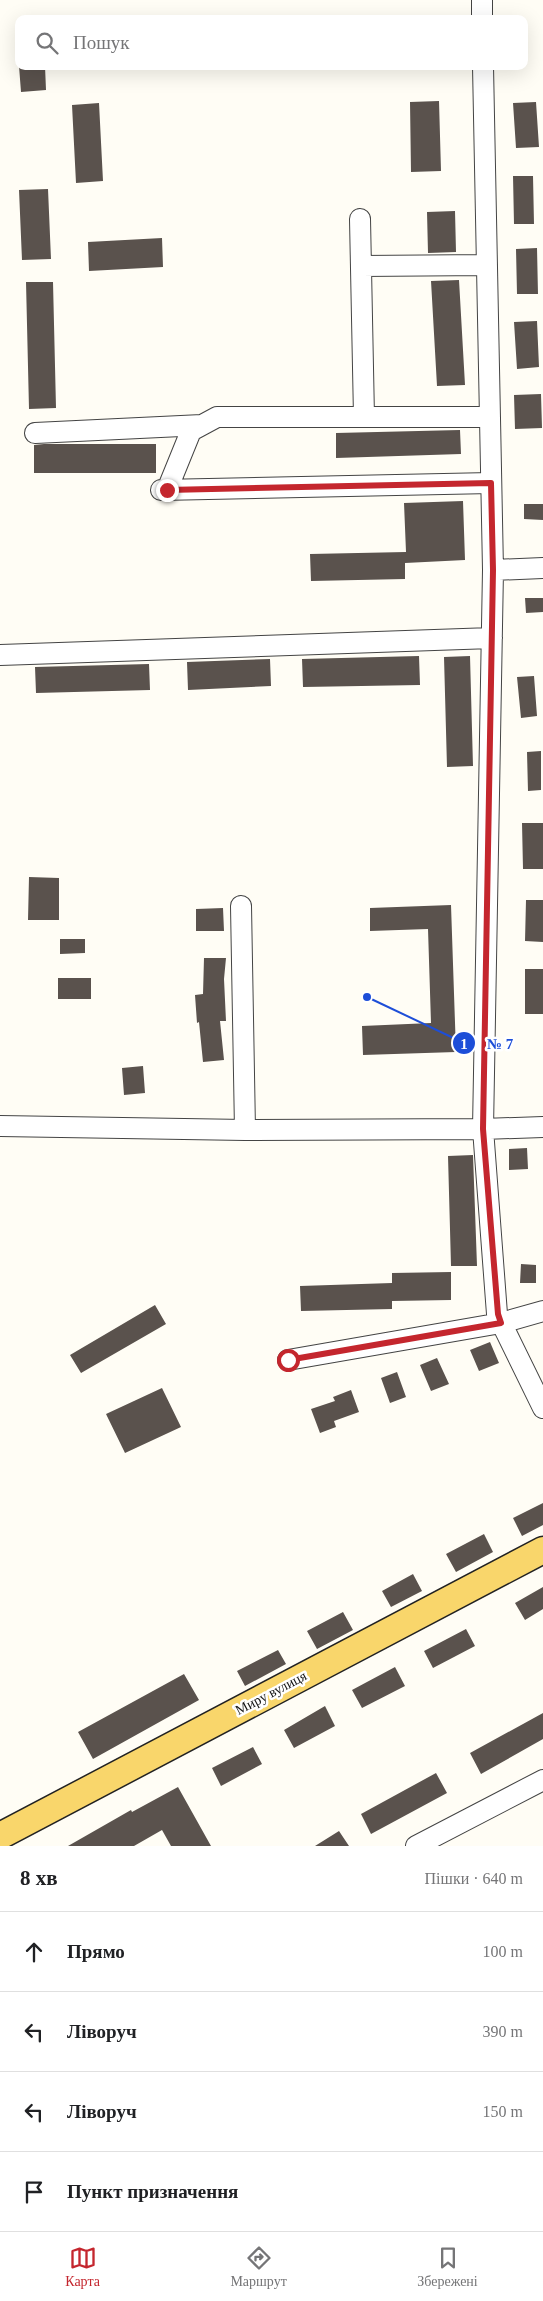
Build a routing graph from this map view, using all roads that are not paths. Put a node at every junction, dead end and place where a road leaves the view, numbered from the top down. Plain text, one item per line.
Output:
1 (482, 0) edge
2 (482, 15) edge
3 (483, 70) edge
4 (360, 219) dead end
5 (361, 266) junction
6 (487, 266) junction
7 (364, 417) junction
8 (490, 417) junction
9 (202, 425) junction
10 (35, 433) dead end
11 (491, 483) junction
12 (543, 568) edge
13 (493, 570) junction
14 (492, 638) junction
15 (0, 655) edge
16 (240, 906) dead end
17 (0, 1126) edge
18 (543, 1126) edge
19 (483, 1129) junction
20 (244, 1130) junction
21 (543, 1311) edge
22 (501, 1323) junction
23 (288, 1360) dead end
24 (543, 1408) edge
25 (543, 1550) edge
26 (543, 1780) edge
27 (0, 1836) edge
28 (416, 1846) edge

1 - 2 street
3 - 6 street
4 - 5 street
5 - 6 street
5 - 7 street
6 - 8 street
7 - 8 street
7 - 9 street
8 - 11 street
9 - 10 street
9 - 11 street
11 - 13 street
12 - 13 street
13 - 14 street
14 - 15 street
14 - 19 street
16 - 20 street
17 - 20 street
18 - 19 street
19 - 20 street
19 - 22 street
21 - 22 street
22 - 23 street
22 - 24 street
25 - 27 main road, Миру вулиця
26 - 28 street

